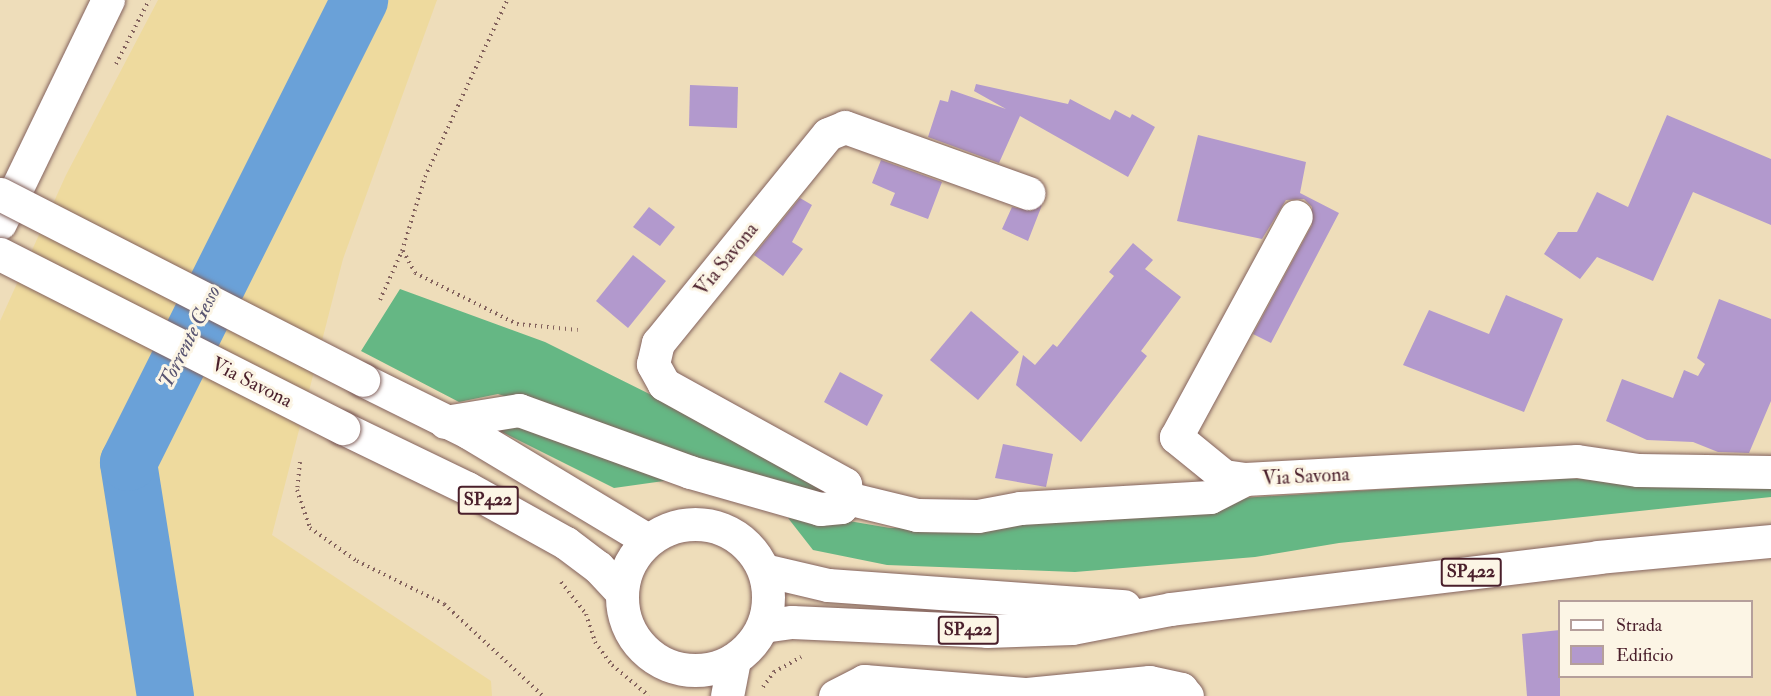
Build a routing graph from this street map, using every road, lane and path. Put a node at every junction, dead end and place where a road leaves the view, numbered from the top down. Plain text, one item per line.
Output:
1 (108, 0) edge
2 (507, 0) edge
3 (1028, 193) dead end
4 (0, 194) edge
5 (1296, 216) dead end
6 (0, 223) edge
7 (402, 251) junction
8 (0, 254) edge
9 (380, 300) dead end
10 (578, 330) dead end
11 (445, 422) junction
12 (300, 462) dead end
13 (1771, 472) edge
14 (1245, 479) junction
15 (848, 498) junction
16 (648, 540) junction
17 (1771, 541) edge
18 (764, 570) junction
19 (557, 578) dead end
20 (621, 592) junction
21 (1171, 609) junction
22 (763, 626) junction
23 (657, 660) junction
24 (734, 660) junction
25 (543, 696) edge
26 (649, 696) edge
27 (682, 696) edge
28 (727, 696) edge
29 (835, 696) edge
30 (1186, 696) edge

1 - 6 main road
2 - 7 path
3 - 15 main road, Via Savona
4 - 11 main road, SP422, bridge
5 - 14 main road
7 - 9 path
7 - 10 path
8 - 20 main road, Via Savona / SP422, bridge
11 - 15 main road
11 - 16 main road, SP422
12 - 25 path
13 - 14 main road, Via Savona
14 - 15 main road, Via Savona
16 - 18 main road
16 - 20 main road
17 - 21 main road, SP422
18 - 21 main road, SP422
18 - 22 main road
19 - 26 path
20 - 23 main road
21 - 22 main road, SP422
22 - 24 main road
23 - 24 main road
23 - 27 main road
24 - 28 main road
29 - 30 main road

